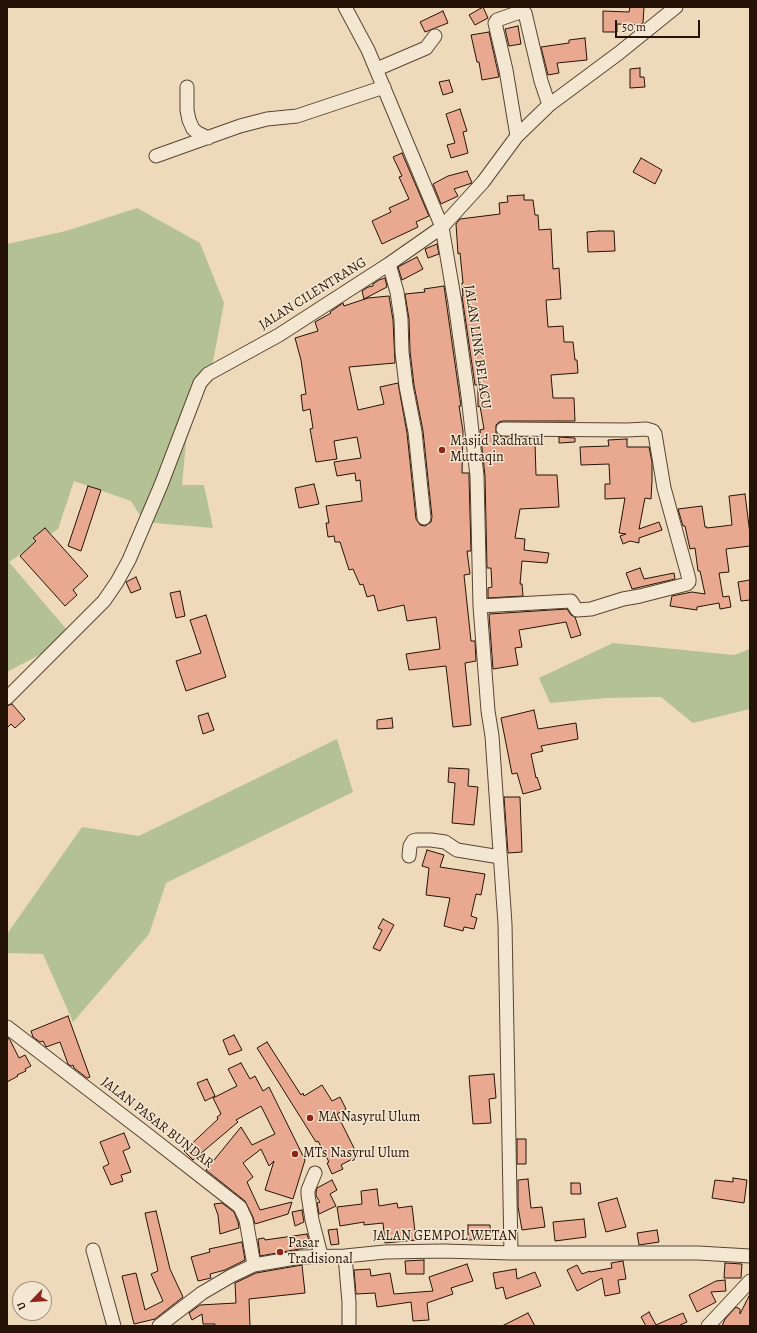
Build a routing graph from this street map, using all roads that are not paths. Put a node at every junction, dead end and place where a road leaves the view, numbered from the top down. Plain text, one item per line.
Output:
1 (346, 7) edge
2 (676, 7) edge
3 (435, 36) dead end
4 (377, 69) junction
5 (187, 87) dead end
6 (384, 87) junction
7 (548, 105) junction
8 (517, 136) junction
9 (208, 138) junction
10 (156, 156) dead end
11 (442, 227) junction
12 (389, 264) junction
13 (503, 430) dead end
14 (424, 518) dead end
15 (480, 606) junction
16 (7, 698) edge
17 (409, 856) dead end
18 (500, 857) junction
19 (7, 1027) edge
20 (315, 1173) dead end
21 (93, 1250) dead end
22 (511, 1253) junction
23 (321, 1256) junction
24 (345, 1256) junction
25 (750, 1256) edge
26 (254, 1265) junction
27 (750, 1281) edge
28 (114, 1326) edge
29 (159, 1326) edge
30 (349, 1326) edge
31 (708, 1326) edge

1 - 4 street, JALAN LINK BELACU
2 - 7 street, JALAN CILENTRANG
3 - 4 street
4 - 6 street, JALAN LINK BELACU
5 - 9 street
6 - 9 street
6 - 11 street, JALAN LINK BELACU
7 - 8 street, JALAN CILENTRANG
7 - 8 street
8 - 11 street, JALAN CILENTRANG
9 - 10 street
11 - 12 street, JALAN CILENTRANG
11 - 15 street, JALAN LINK BELACU
12 - 14 street
12 - 16 street, JALAN CILENTRANG
13 - 15 street
15 - 18 street, JALAN LINK BELACU
17 - 18 street
18 - 22 street, JALAN LINK BELACU
19 - 26 street, JALAN PASAR BUNDAR
20 - 23 street
21 - 28 street
22 - 24 street, JALAN GEMPOL WETAN
22 - 25 street, JALAN GEMPOL WETAN
23 - 24 street, JALAN GEMPOL WETAN
23 - 26 street, JALAN GEMPOL WETAN
24 - 30 street
26 - 29 street, JALAN GEMPOL WETAN
27 - 31 street

